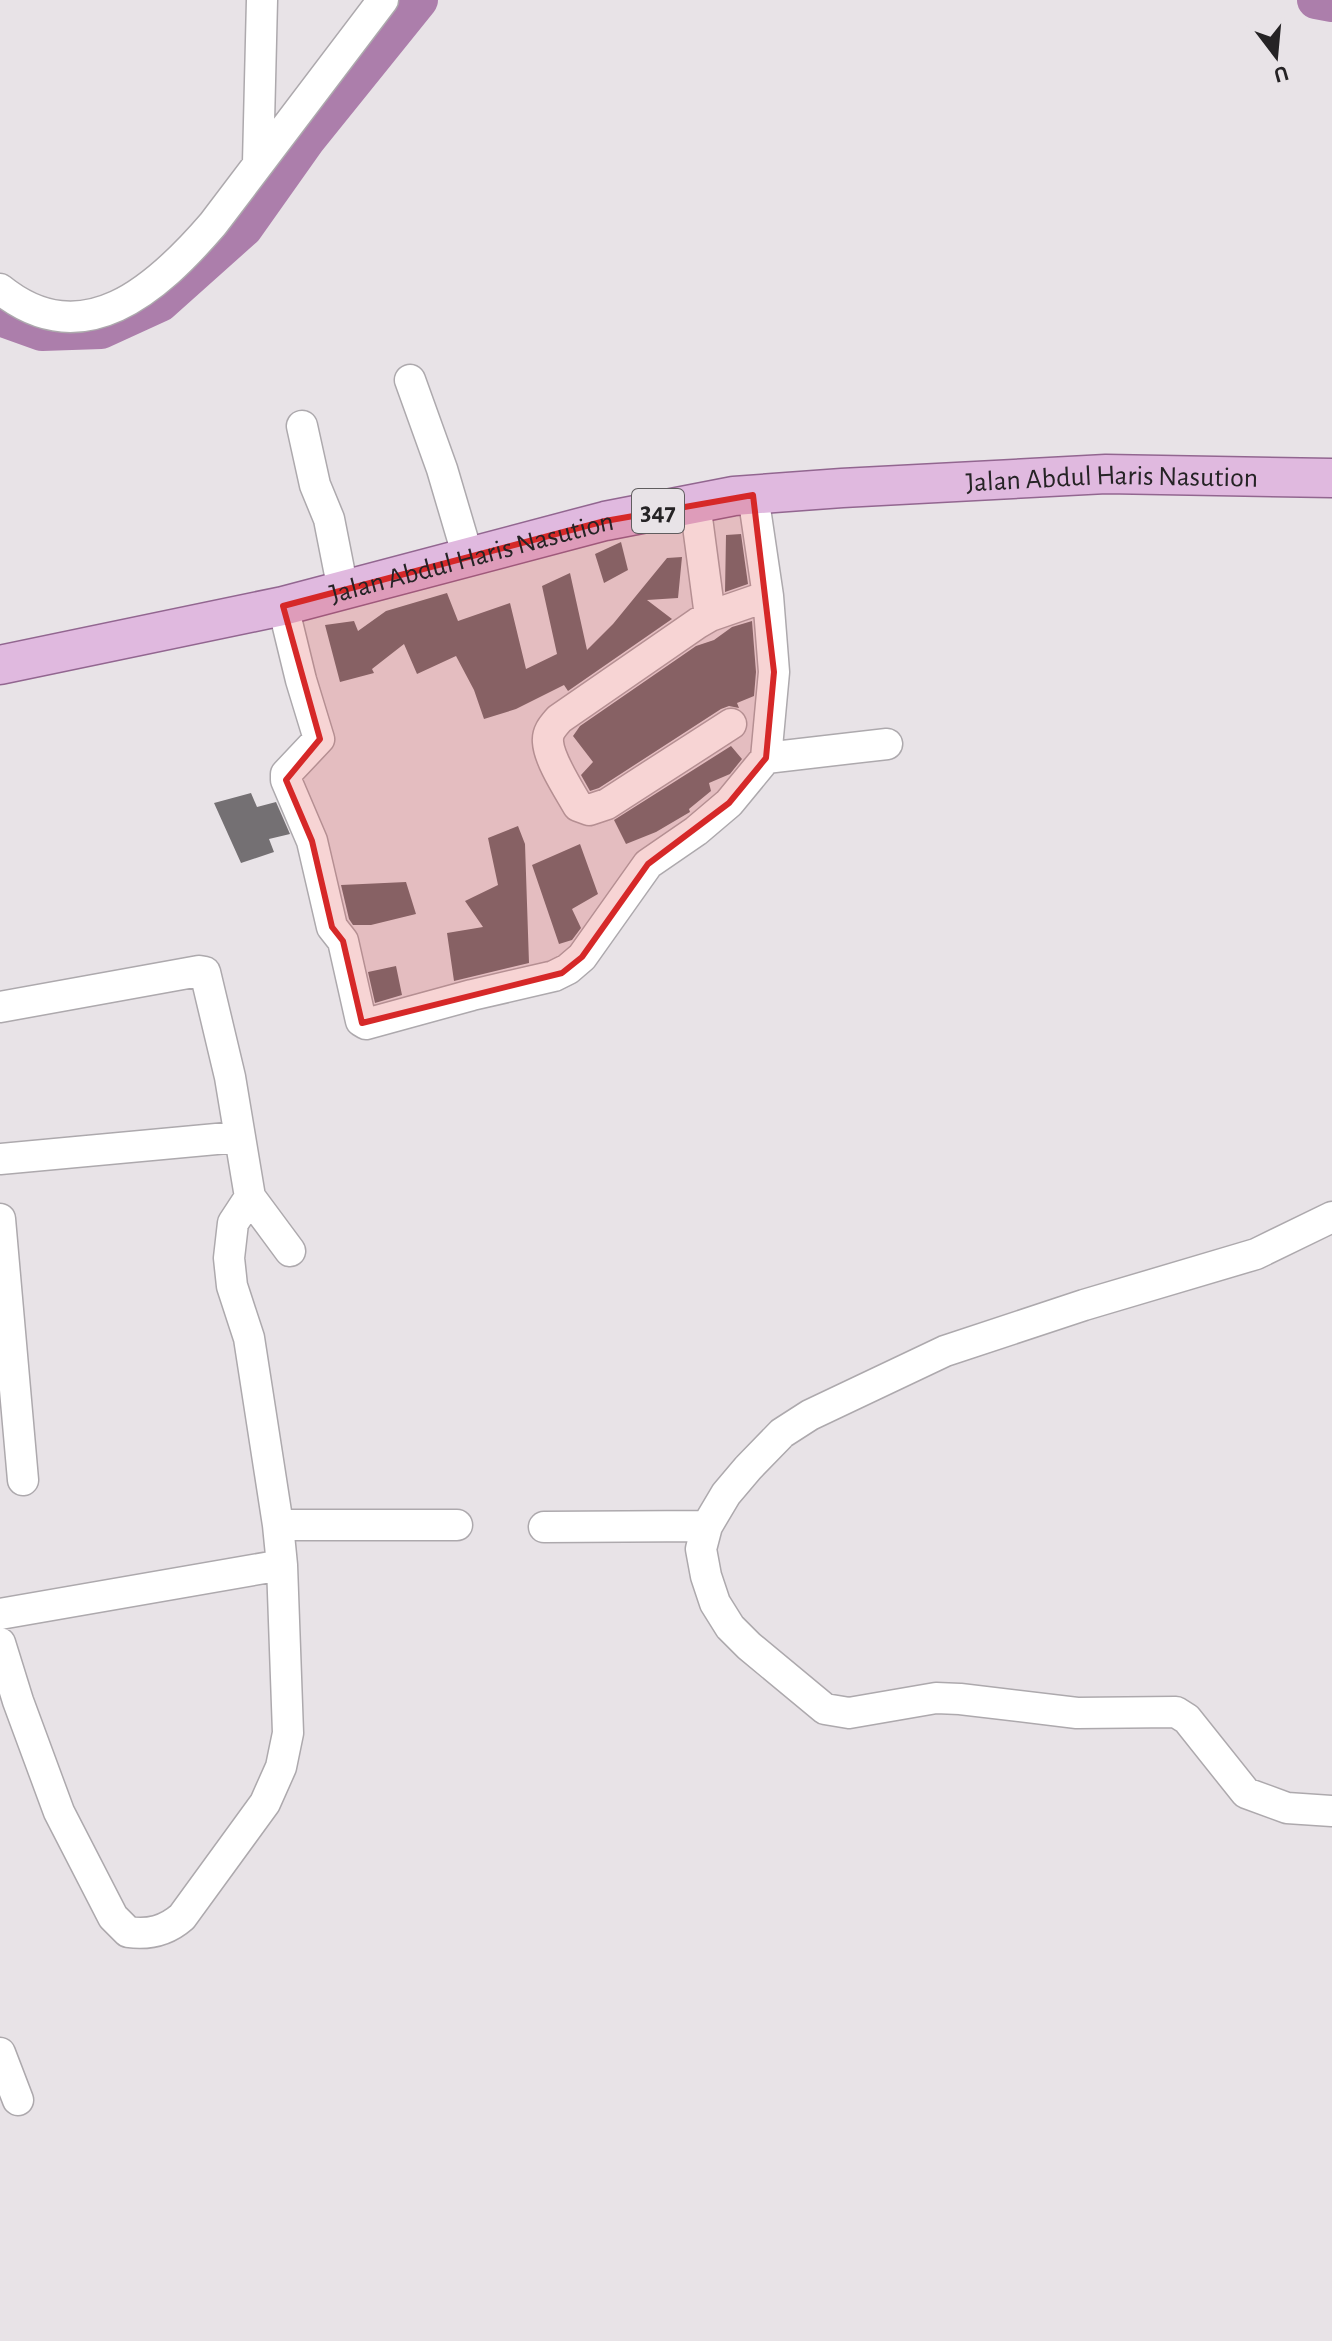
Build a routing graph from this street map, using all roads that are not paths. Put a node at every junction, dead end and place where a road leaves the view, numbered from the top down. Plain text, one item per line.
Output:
1 (262, 0) edge
2 (383, 0) edge
3 (258, 163) junction
4 (0, 289) edge
5 (410, 380) dead end
6 (302, 426) dead end
7 (1332, 478) edge
8 (753, 495) junction
9 (695, 503) junction
10 (468, 557) junction
11 (343, 590) junction
12 (768, 596) junction
13 (283, 606) junction
14 (710, 616) junction
15 (0, 665) edge
16 (731, 724) dead end
17 (887, 744) dead end
18 (766, 758) junction
19 (0, 1007) edge
20 (238, 1137) junction
21 (0, 1159) edge
22 (250, 1197) junction
23 (1332, 1217) edge
24 (0, 1219) edge
25 (290, 1251) dead end
26 (23, 1480) dead end
27 (278, 1525) junction
28 (457, 1525) dead end
29 (707, 1526) junction
30 (544, 1527) dead end
31 (282, 1565) junction
32 (0, 1614) edge
33 (0, 1643) edge
34 (1332, 1811) edge
35 (0, 2053) edge
36 (18, 2100) dead end

1 - 3 street
2 - 3 street
3 - 4 street
5 - 10 street
6 - 11 street
7 - 8 main road, Jalan Abdul Haris Nasution / 347
8 - 9 main road, Jalan Abdul Haris Nasution / 347
8 - 12 street
9 - 10 main road, Jalan Abdul Haris Nasution / 347
9 - 14 street
10 - 11 main road, Jalan Abdul Haris Nasution / 347
11 - 13 main road, Jalan Abdul Haris Nasution / 347
12 - 14 street
12 - 18 street
13 - 15 main road, Jalan Abdul Haris Nasution / 347
13 - 18 street
14 - 16 street
17 - 18 street
19 - 20 street
20 - 21 street
20 - 22 street
22 - 25 street
22 - 27 street
23 - 29 street
24 - 26 street
27 - 28 street
27 - 31 street
29 - 30 street
29 - 34 street
31 - 32 street
31 - 33 street
35 - 36 street

